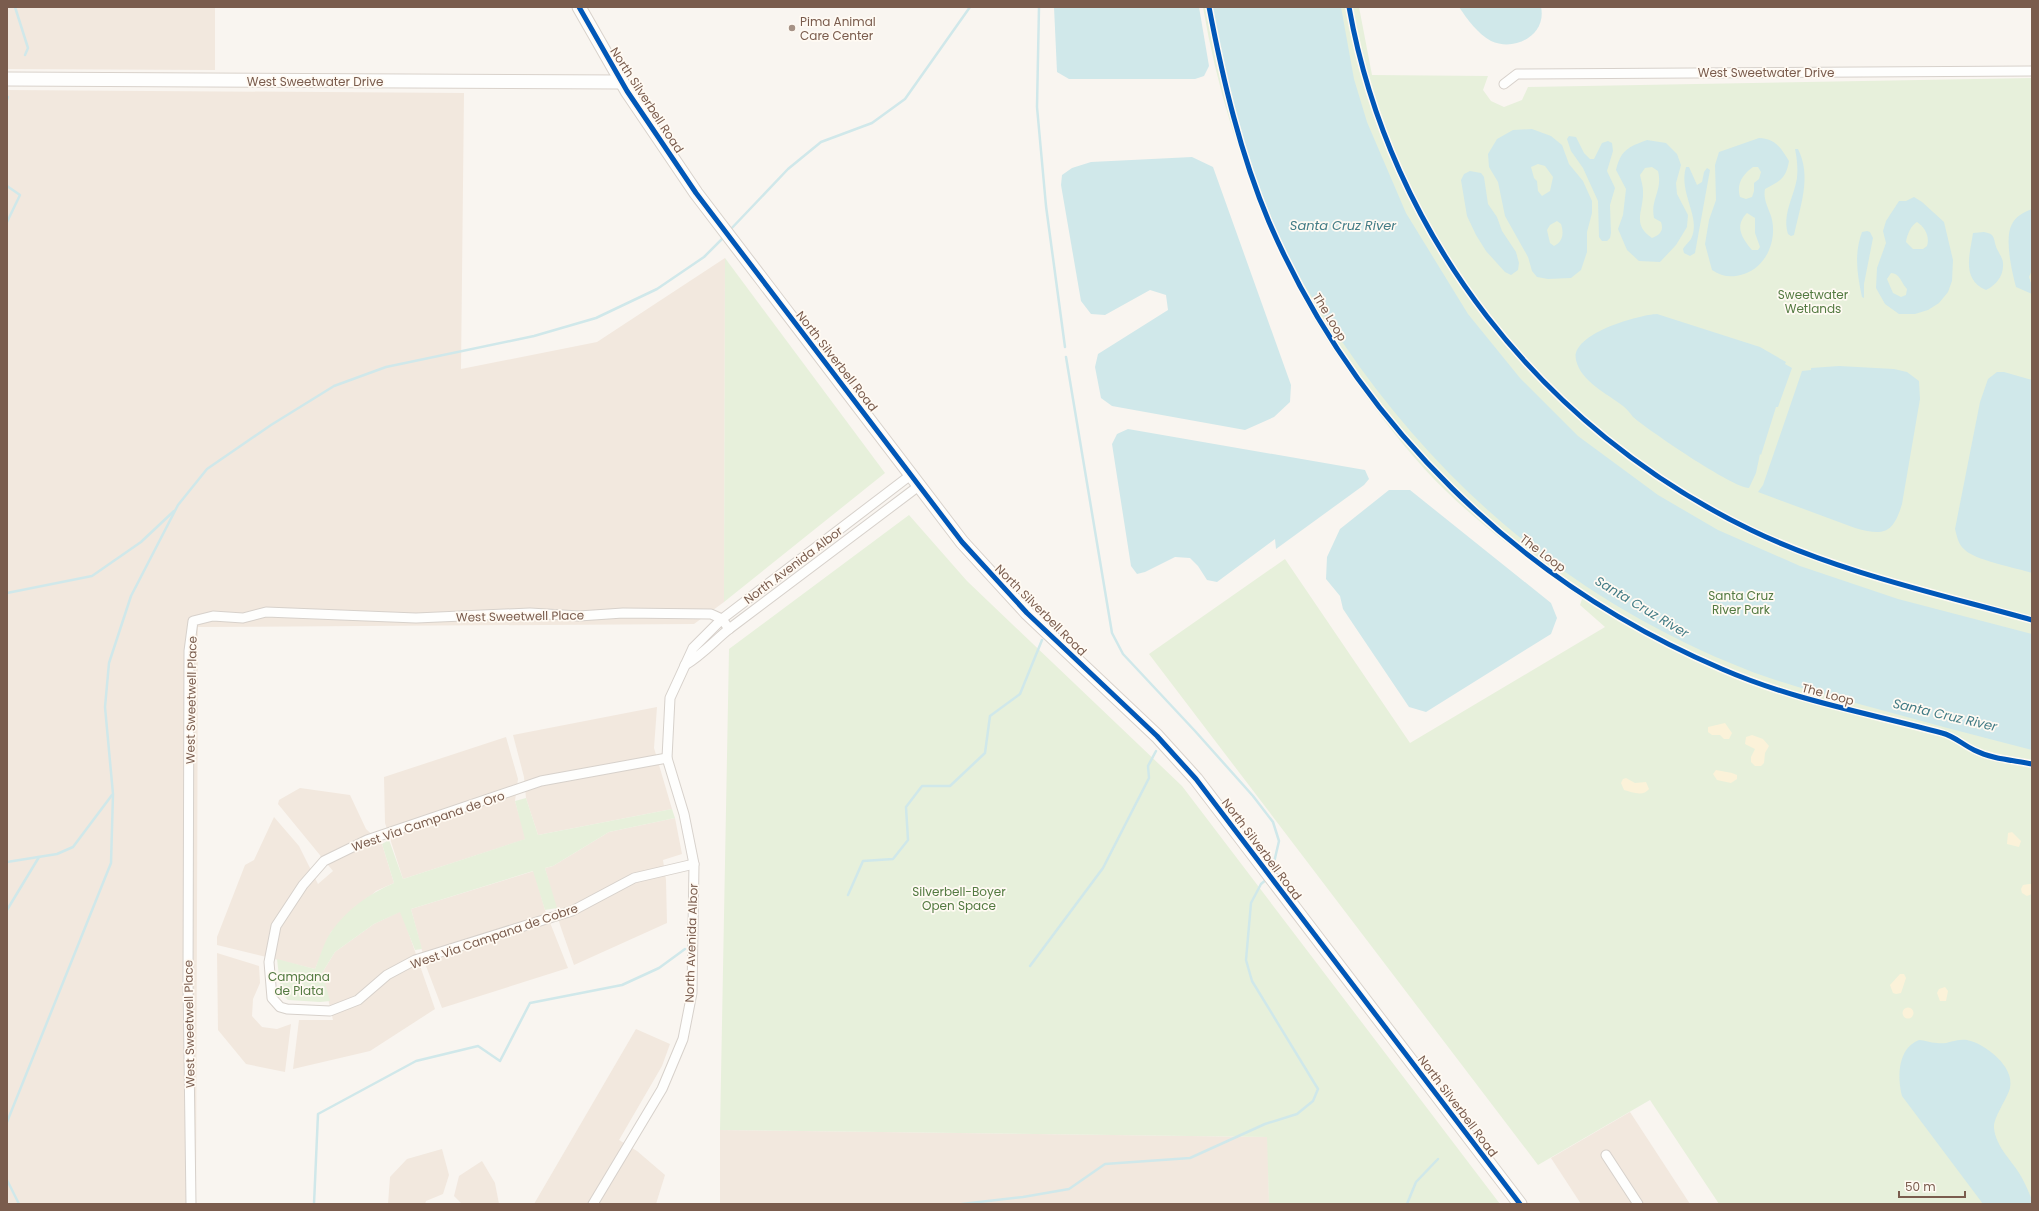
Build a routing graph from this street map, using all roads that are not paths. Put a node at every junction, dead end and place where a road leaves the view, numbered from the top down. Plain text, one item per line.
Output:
1 (579, 7) edge
2 (2032, 71) edge
3 (7, 79) edge
4 (622, 82) junction
5 (1504, 84) dead end
6 (912, 474) junction
7 (920, 485) junction
8 (769, 583) junction
9 (777, 593) junction
10 (722, 619) junction
11 (729, 629) junction
12 (686, 665) junction
13 (667, 758) junction
14 (694, 864) junction
15 (276, 1004) joint
16 (1606, 1155) dead end
17 (192, 1204) edge
18 (593, 1204) edge
19 (1520, 1204) edge
20 (1638, 1204) edge

1 - 4 main road, North Silverbell Road
2 - 5 street, West Sweetwater Drive
3 - 4 main road, West Sweetwater Drive
4 - 6 main road, North Silverbell Road
6 - 7 main road, North Silverbell Road
6 - 8 street, North Avenida Albor
7 - 9 street, North Avenida Albor
7 - 19 main road, North Silverbell Road
8 - 9 street
8 - 10 street, North Avenida Albor
9 - 11 street, North Avenida Albor
10 - 11 street
10 - 12 street, North Avenida Albor
10 - 17 street, West Sweetwell Place
11 - 12 street, North Avenida Albor
12 - 13 street, North Avenida Albor
13 - 14 street, North Avenida Albor
13 - 15 street, West Via Campana de Oro
14 - 15 street, West Via Campana de Cobre
14 - 18 street, North Avenida Albor
16 - 20 street

